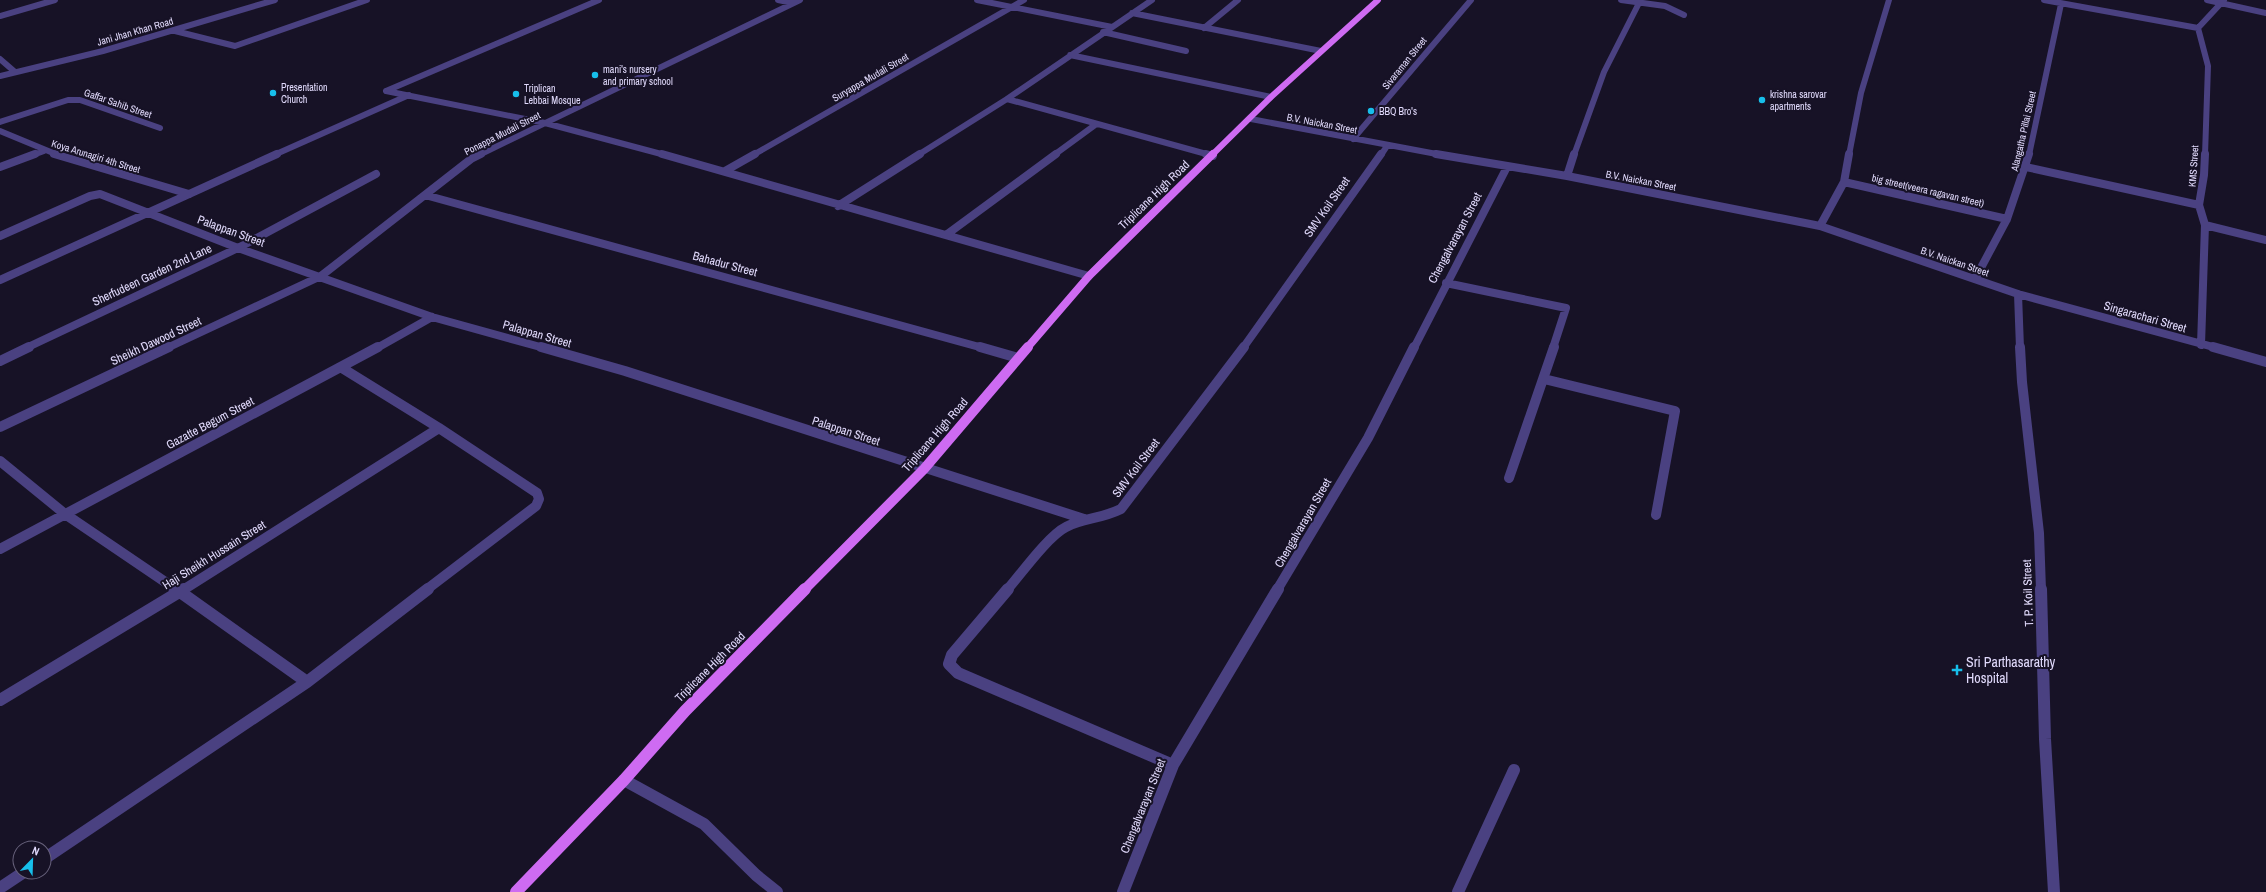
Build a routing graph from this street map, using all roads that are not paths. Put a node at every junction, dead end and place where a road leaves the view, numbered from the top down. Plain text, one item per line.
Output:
1 (55, 0) edge
2 (274, 0) edge
3 (367, 0) edge
4 (599, 0) edge
5 (778, 0) edge
6 (800, 0) edge
7 (977, 0) edge
8 (1024, 0) edge
9 (1152, 0) edge
10 (1238, 0) edge
11 (1378, 0) edge
12 (1471, 0) edge
13 (1621, 0) edge
14 (1670, 0) edge
15 (1889, 0) edge
16 (2044, 0) edge
17 (2206, 0) edge
18 (2223, 2) edge
19 (793, 3) junction
20 (1639, 3) junction
21 (2061, 4) junction
22 (1665, 6) junction
23 (1013, 7) junction
24 (1132, 13) junction
25 (2266, 13) edge
26 (1684, 15) dead end
27 (0, 16) edge
28 (1112, 27) junction
29 (1204, 28) junction
30 (2198, 28) junction
31 (175, 31) junction
32 (1103, 32) junction
33 (1186, 51) dead end
34 (1321, 51) junction
35 (1070, 55) junction
36 (0, 59) edge
37 (15, 72) junction
38 (0, 76) edge
39 (409, 95) junction
40 (1272, 97) junction
41 (1008, 99) junction
42 (1251, 119) junction
43 (0, 122) edge
44 (545, 123) junction
45 (1095, 125) junction
46 (160, 128) dead end
47 (0, 131) edge
48 (1353, 139) junction
49 (1387, 146) junction
50 (44, 151) junction
51 (1213, 156) junction
52 (1507, 166) junction
53 (0, 167) edge
54 (2026, 167) junction
55 (724, 171) junction
56 (376, 174) dead end
57 (1567, 176) junction
58 (1844, 182) junction
59 (188, 194) junction
60 (425, 194) junction
61 (2199, 205) junction
62 (838, 206) junction
63 (147, 212) junction
64 (2007, 219) junction
65 (2205, 225) junction
66 (1820, 226) junction
67 (946, 235) junction
68 (0, 236) edge
69 (2266, 240) edge
70 (238, 248) junction
71 (321, 276) junction
72 (1089, 276) junction
73 (1975, 279) junction
74 (0, 280) edge
75 (1446, 283) junction
76 (2018, 294) junction
77 (432, 317) junction
78 (2201, 344) junction
79 (1018, 358) junction
80 (0, 360) edge
81 (2266, 362) edge
82 (342, 368) junction
83 (1544, 379) junction
84 (0, 427) edge
85 (439, 428) junction
86 (0, 461) edge
87 (924, 469) junction
88 (1509, 478) dead end
89 (65, 514) junction
90 (1656, 516) dead end
91 (1084, 519) junction
92 (0, 549) edge
93 (180, 592) junction
94 (308, 682) junction
95 (0, 700) edge
96 (1173, 765) junction
97 (1514, 770) dead end
98 (624, 780) junction
99 (52, 854) edge
100 (12, 880) edge
101 (0, 888) edge
102 (516, 892) edge
103 (777, 892) edge
104 (1123, 892) edge
105 (1458, 892) edge
106 (2054, 892) edge

1 - 27 street
2 - 31 street, Jani Jhan Khan Road
3 - 31 street
4 - 39 street
5 - 19 street
6 - 19 street, Ponappa Mudali Street
7 - 23 street
8 - 23 street, Suryappa Mudali Street
9 - 24 street
10 - 29 street
11 - 34 main road, Triplicane High Road
12 - 48 street, Sivaraman Street
13 - 20 street
14 - 22 street
15 - 58 street
16 - 21 street
17 - 18 street
18 - 25 street
18 - 30 street
19 - 44 street, Ponappa Mudali Street
20 - 22 street
20 - 57 street
21 - 30 street
21 - 54 street, Alangatha Pillai Street
22 - 26 street
23 - 28 street
23 - 55 street, Suryappa Mudali Street
24 - 28 street
24 - 29 street
28 - 32 street
29 - 34 street
30 - 61 street, KMS Street
31 - 37 street, Jani Jhan Khan Road
32 - 33 street
32 - 35 street
34 - 40 main road, Triplicane High Road
35 - 40 street
35 - 41 street
36 - 37 street
37 - 38 street, Jani Jhan Khan Road
39 - 44 street
39 - 59 street
40 - 42 main road, Triplicane High Road
41 - 45 street
41 - 62 street
42 - 48 street, B.V. Naickan Street
42 - 51 main road, Triplicane High Road
43 - 46 street, Gaffar Sahib Street
44 - 55 street
44 - 60 street, Ponappa Mudali Street
45 - 51 street
45 - 67 street
47 - 50 street, Koya Arunagiri 4th Street
48 - 49 street, B.V. Naickan Street
49 - 52 street, B.V. Naickan Street
49 - 91 street, SMV Koil Street
50 - 53 street
50 - 59 street, Koya Arunagiri 4th Street
51 - 72 main road, Triplicane High Road
52 - 57 street, B.V. Naickan Street
52 - 75 street, Chengalvarayan Street
54 - 61 street
54 - 64 street, Alangatha Pillai Street
55 - 62 street
56 - 70 street, Sherfudeen Garden 2nd Lane
57 - 66 street, B.V. Naickan Street
58 - 64 street, big street(veera ragavan street)
58 - 66 street
59 - 63 street
60 - 71 street, Ponappa Mudali Street
60 - 79 street, Bahadur Street
61 - 65 street, KMS Street
62 - 67 street
63 - 68 street, Palappan Street
63 - 70 street, Palappan Street
63 - 74 street
64 - 73 street, Alangatha Pillai Street
65 - 69 street
65 - 78 street, KMS Street
66 - 73 street, B.V. Naickan Street
67 - 72 street
70 - 71 street, Palappan Street
70 - 80 street, Sherfudeen Garden 2nd Lane
71 - 77 street, Palappan Street
71 - 84 street, Sheikh Dawood Street
72 - 79 main road, Triplicane High Road
73 - 76 street, B.V. Naickan Street
75 - 83 street
75 - 96 street, Chengalvarayan Street
76 - 78 street, Singarachari Street
76 - 106 street, T. P. Koil Street
77 - 82 street, Gazatte Begum Street
77 - 87 street, Palappan Street
78 - 81 street, Singarachari Street
79 - 87 main road, Triplicane High Road
82 - 85 street
82 - 89 street, Gazatte Begum Street
83 - 88 street
83 - 90 street
85 - 93 street, Haji Sheikh Hussain Street
85 - 94 street
86 - 89 street
87 - 91 street, Palappan Street
87 - 98 main road, Triplicane High Road
89 - 92 street, Gazatte Begum Street
89 - 93 street
91 - 96 street, SMV Koil Street
93 - 94 street
93 - 95 street, Haji Sheikh Hussain Street
94 - 99 street
96 - 104 street, Chengalvarayan Street
97 - 105 street
98 - 102 main road, Triplicane High Road
98 - 103 street
100 - 101 street

